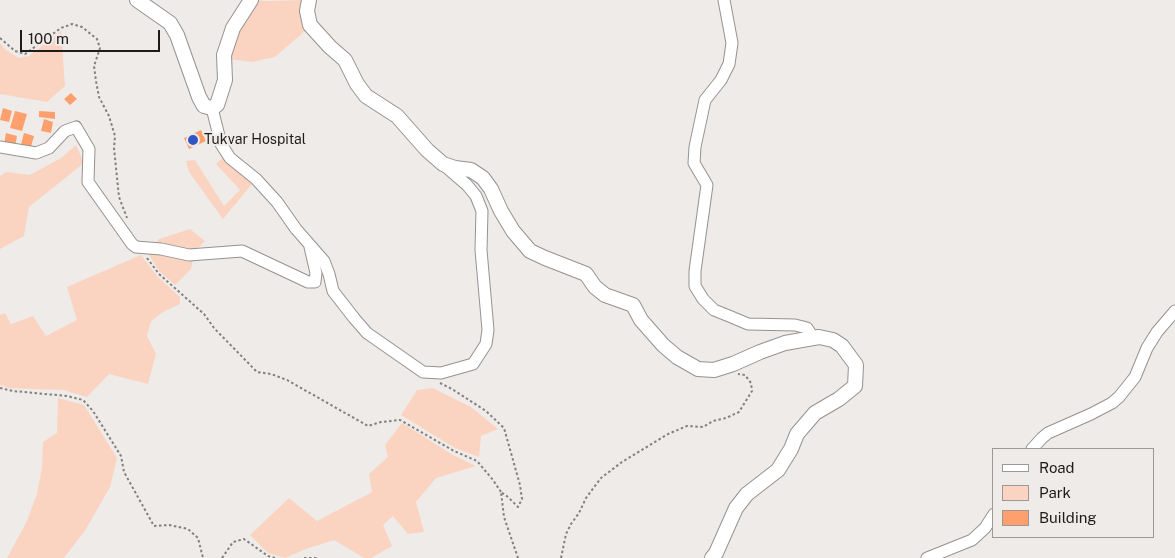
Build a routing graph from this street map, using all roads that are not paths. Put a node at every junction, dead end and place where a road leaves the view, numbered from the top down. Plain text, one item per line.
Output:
1 (136, 0) edge
2 (250, 0) edge
3 (308, 0) edge
4 (724, 0) edge
5 (212, 108) junction
6 (0, 147) edge
7 (443, 164) junction
8 (309, 246) junction
9 (1175, 311) edge
10 (813, 337) junction
11 (1033, 448) edge
12 (992, 517) edge
13 (712, 558) edge
14 (926, 558) edge

1 - 5 main road
2 - 5 main road
3 - 7 main road
4 - 10 street
5 - 8 street
6 - 8 street
7 - 8 street
7 - 10 main road
9 - 11 street
10 - 13 main road
12 - 14 street

